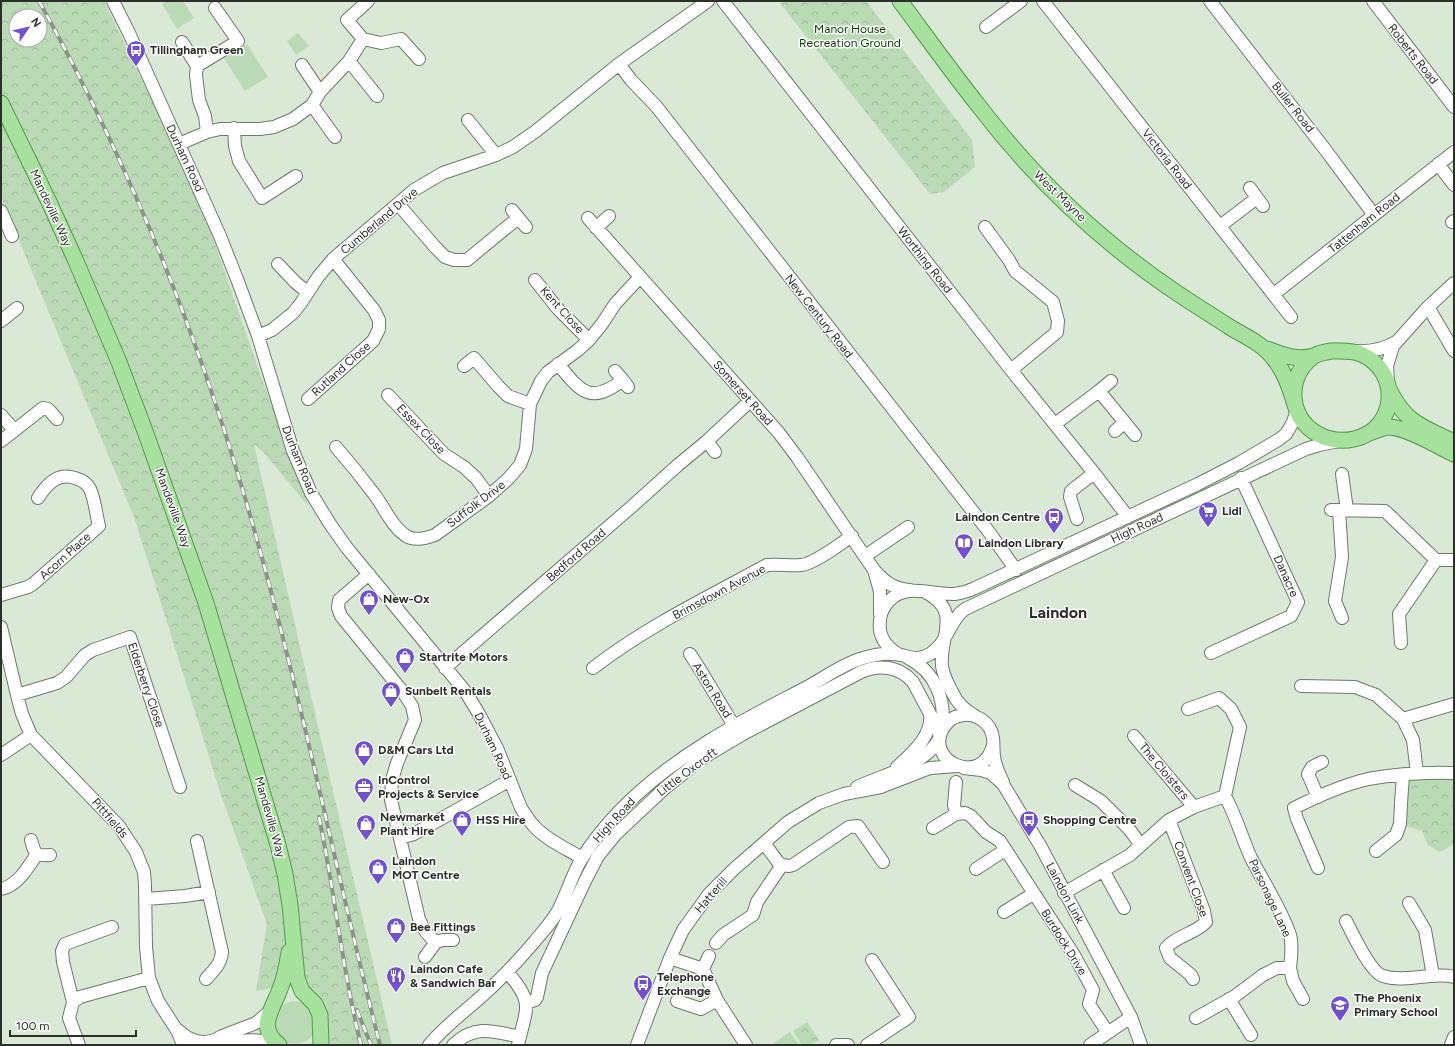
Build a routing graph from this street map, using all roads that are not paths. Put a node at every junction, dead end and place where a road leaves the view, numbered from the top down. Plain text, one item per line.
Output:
1 (113, 1) edge
2 (368, 1) edge
3 (708, 1) edge
4 (723, 1) edge
5 (900, 1) edge
6 (1021, 1) edge
7 (1043, 1) edge
8 (1210, 1) edge
9 (1373, 1) edge
10 (215, 8) dead end
11 (986, 27) dead end
12 (363, 39) junction
13 (182, 42) dead end
14 (419, 59) dead end
15 (349, 61) junction
16 (618, 64) junction
17 (302, 65) dead end
18 (197, 66) junction
19 (320, 92) junction
20 (377, 96) dead end
21 (1, 103) edge
22 (312, 105) junction
23 (1454, 107) edge
24 (468, 120) dead end
25 (234, 128) junction
26 (208, 132) junction
27 (335, 137) dead end
28 (179, 144) junction
29 (1454, 152) edge
30 (496, 155) junction
31 (1438, 164) junction
32 (296, 176) dead end
33 (1454, 185) edge
34 (1256, 197) dead end
35 (398, 204) junction
36 (1, 211) edge
37 (1374, 215) junction
38 (609, 216) dead end
39 (588, 218) dead end
40 (519, 219) dead end
41 (1220, 226) junction
42 (596, 228) junction
43 (985, 228) dead end
44 (12, 236) dead end
45 (333, 259) junction
46 (278, 264) dead end
47 (640, 277) junction
48 (535, 280) dead end
49 (1454, 283) edge
50 (307, 292) junction
51 (1274, 294) junction
52 (17, 308) dead end
53 (1428, 308) junction
54 (1291, 317) dead end
55 (1, 321) edge
56 (258, 336) junction
57 (589, 340) junction
58 (1396, 342) junction
59 (1261, 346) junction
60 (1350, 351) junction
61 (1454, 351) edge
62 (1314, 356) junction
63 (558, 364) junction
64 (464, 366) dead end
65 (1011, 370) junction
66 (622, 380) dead end
67 (1111, 380) dead end
68 (1388, 386) junction
69 (1099, 391) junction
70 (388, 395) dead end
71 (308, 399) dead end
72 (750, 401) junction
73 (530, 404) junction
74 (1296, 408) junction
75 (1, 415) edge
76 (57, 419) dead end
77 (1124, 423) junction
78 (1055, 424) junction
79 (14, 430) junction
80 (1115, 431) dead end
81 (1367, 434) junction
82 (1135, 435) dead end
83 (1342, 440) junction
84 (1, 441) edge
85 (707, 441) junction
86 (1454, 442) edge
87 (336, 447) dead end
88 (715, 452) dead end
89 (1454, 454) edge
90 (1094, 472) junction
91 (1342, 474) dead end
92 (1241, 478) junction
93 (489, 496) junction
94 (38, 498) dead end
95 (1339, 510) junction
96 (1072, 514) dead end
97 (1128, 517) junction
98 (908, 526) dead end
99 (852, 536) junction
100 (865, 556) junction
101 (1436, 560) junction
102 (1454, 560) edge
103 (874, 570) junction
104 (1016, 570) junction
105 (369, 574) junction
106 (910, 590) junction
107 (924, 592) junction
108 (1, 595) edge
109 (880, 616) junction
110 (1342, 618) dead end
111 (1, 627) edge
112 (880, 632) junction
113 (946, 636) junction
114 (1401, 643) dead end
115 (4, 651) edge
116 (1211, 653) dead end
117 (690, 654) dead end
118 (903, 656) junction
119 (859, 660) junction
120 (445, 668) junction
121 (593, 668) dead end
122 (1301, 686) dead end
123 (17, 695) junction
124 (1454, 704) edge
125 (928, 709) junction
126 (1188, 709) dead end
127 (976, 716) junction
128 (1403, 720) junction
129 (734, 726) junction
130 (941, 734) junction
131 (31, 735) junction
132 (1134, 736) dead end
133 (993, 745) junction
134 (1, 755) edge
135 (1322, 762) dead end
136 (960, 767) junction
137 (1417, 773) junction
138 (1454, 773) edge
139 (888, 774) junction
140 (1403, 775) junction
141 (510, 780) junction
142 (956, 782) dead end
143 (1003, 784) junction
144 (1075, 785) dead end
145 (180, 788) dead end
146 (844, 794) junction
147 (1226, 796) junction
148 (1318, 796) junction
149 (1194, 807) junction
150 (956, 814) junction
151 (1169, 820) junction
152 (933, 828) dead end
153 (400, 838) junction
154 (31, 840) dead end
155 (197, 841) dead end
156 (764, 843) junction
157 (1141, 845) junction
158 (1005, 850) junction
159 (1376, 851) dead end
160 (37, 854) junction
161 (50, 855) dead end
162 (582, 858) junction
163 (883, 862) dead end
164 (782, 865) junction
165 (1318, 868) dead end
166 (976, 869) dead end
167 (1103, 870) junction
168 (1, 888) edge
169 (209, 892) junction
170 (1064, 893) junction
171 (1033, 894) junction
172 (146, 899) junction
173 (1409, 903) dead end
174 (1124, 908) dead end
175 (1004, 912) dead end
176 (1346, 921) dead end
177 (112, 927) dead end
178 (292, 932) junction
179 (453, 940) dead end
180 (436, 942) junction
181 (716, 943) dead end
182 (709, 956) dead end
183 (425, 957) dead end
184 (670, 958) junction
185 (872, 960) dead end
186 (1290, 968) junction
187 (703, 969) junction
188 (507, 972) junction
189 (1432, 976) junction
190 (1454, 977) edge
191 (149, 978) junction
192 (206, 979) dead end
193 (1193, 979) dead end
194 (1229, 999) junction
195 (1303, 999) dead end
196 (717, 1000) junction
197 (310, 1001) junction
198 (677, 1001) dead end
199 (73, 1002) junction
200 (527, 1003) junction
201 (271, 1009) junction
202 (1131, 1017) junction
203 (1196, 1018) dead end
204 (321, 1027) junction
205 (176, 1028) junction
206 (1108, 1033) junction
207 (1251, 1035) dead end
208 (1454, 1037) edge
209 (462, 1040) edge
210 (519, 1041) edge
211 (216, 1043) edge
212 (78, 1045) edge
213 (183, 1045) edge
214 (278, 1045) edge
215 (310, 1045) edge
216 (321, 1045) edge
217 (429, 1045) edge
218 (453, 1045) edge
219 (637, 1045) edge
220 (746, 1045) edge
221 (836, 1045) edge
222 (848, 1045) edge
223 (867, 1045) edge
224 (1090, 1045) edge
225 (1141, 1045) edge
226 (1451, 1045) edge

1 - 28 street, Durham Road
2 - 12 street
3 - 16 street, Cumberland Drive
4 - 65 street, Worthing Road
5 - 59 main road, West Mayne
6 - 11 street
7 - 41 street, Victoria Road
8 - 37 street, Buller Road
9 - 23 street, Roberts Road
10 - 18 street
12 - 14 street
12 - 15 street
13 - 18 street
15 - 19 street
15 - 20 street
16 - 30 street, Cumberland Drive
16 - 104 street, New Century Road
17 - 19 street
18 - 26 street
19 - 22 street
21 - 178 main road, Mandeville Way
22 - 25 street
22 - 27 street
24 - 30 street
25 - 26 street
25 - 32 street
26 - 28 street
28 - 56 street, Durham Road
29 - 31 street, Tattenham Road
30 - 35 street, Cumberland Drive
31 - 33 street
31 - 37 street, Tattenham Road
34 - 41 street
35 - 40 street
35 - 45 street, Cumberland Drive
36 - 44 street
37 - 51 street, Tattenham Road
38 - 42 street
39 - 42 street, Somerset Road
41 - 51 street, Victoria Road
42 - 47 street, Somerset Road
43 - 65 street
45 - 50 street, Cumberland Drive
45 - 71 street, Rutland Close
46 - 50 street
47 - 57 street, Suffolk Drive
47 - 72 street, Somerset Road
48 - 57 street, Kent Close
49 - 53 street
50 - 56 street, Cumberland Drive
51 - 54 street, Victoria Road
52 - 55 street
53 - 58 street
53 - 61 street
56 - 105 street, Durham Road
57 - 63 street, Suffolk Drive
58 - 60 street
58 - 68 street
59 - 62 main road, West Mayne
59 - 74 main road, West Mayne
60 - 62 main road
60 - 68 main road
62 - 74 main road
63 - 66 street
63 - 73 street, Suffolk Drive
64 - 73 street
65 - 78 street, Worthing Road
67 - 69 street
68 - 81 main road
68 - 86 main road
69 - 77 street
69 - 78 street
70 - 93 street, Essex Close
72 - 85 street, Bedford Road
72 - 99 street, Somerset Road
73 - 93 street, Suffolk Drive
74 - 83 main road
74 - 97 street, High Road
75 - 79 street
76 - 79 street
77 - 80 street
77 - 82 street
78 - 90 street, Worthing Road
79 - 84 street
81 - 83 main road
81 - 89 main road
83 - 92 street, High Road
85 - 88 street
85 - 120 street, Bedford Road
87 - 93 street, Suffolk Drive
90 - 96 street
90 - 97 street, Worthing Road
91 - 95 street
92 - 113 street, High Road
92 - 116 street, Danacre
94 - 108 street, Acorn Place
95 - 101 street
95 - 110 street
97 - 104 street, High Road
98 - 100 street
99 - 100 street, Somerset Road
99 - 121 street, Brimsdown Avenue
100 - 103 street, Somerset Road
101 - 102 street
101 - 114 street
103 - 106 street, Somerset Road
103 - 109 street, Somerset Road
104 - 107 street, High Road
105 - 120 street, Durham Road
105 - 153 street
106 - 107 street, High Road
106 - 109 street
107 - 113 street, High Road
109 - 112 street, High Road
111 - 115 street, Pittfields
112 - 118 street
112 - 119 street, High Road
113 - 118 street, High Road
113 - 127 street
115 - 123 street, Pittfields
117 - 129 street, Aston Road
118 - 119 street, High Road
118 - 130 street
119 - 129 street, High Road
120 - 141 street, Durham Road
122 - 128 street
123 - 131 street, Pittfields
123 - 145 street, Elderberry Close
124 - 128 street
125 - 130 street, Little Oxcroft
125 - 139 street, Little Oxcroft
125 - 200 street, Little Oxcroft
126 - 147 street
127 - 130 street
127 - 133 street
128 - 137 street
129 - 162 street, High Road
130 - 136 street
130 - 139 street, Hatterill
131 - 134 street
131 - 172 street, Pittfields
132 - 149 street, The Cloisters
133 - 136 street
133 - 143 street
135 - 148 street
136 - 143 street, Laindon Link
136 - 146 street, Hatterill
137 - 138 street
137 - 140 street
139 - 146 street, Hatterill
140 - 148 street
140 - 159 street
141 - 153 street
141 - 162 street, Durham Road
142 - 150 street
143 - 170 street, Laindon Link
144 - 157 street
146 - 156 street, Hatterill
147 - 149 street
147 - 186 street, Parsonage Lane
148 - 165 street
149 - 151 street
150 - 152 street
150 - 158 street, Burdock Drive
151 - 157 street
151 - 193 street, Convent Close
153 - 180 street
154 - 160 street
155 - 169 street
156 - 164 street
156 - 184 street, Hatterill
157 - 167 street
158 - 166 street
158 - 171 street, Burdock Drive
160 - 161 street
160 - 168 street
162 - 188 street, High Road
163 - 164 street
164 - 181 street
167 - 170 street
167 - 174 street
169 - 172 street
169 - 192 street
170 - 202 street, Laindon Link
171 - 175 street
171 - 206 street, Burdock Drive
172 - 191 street, Pittfields
173 - 189 street
176 - 189 street
177 - 199 street
178 - 197 main road, Mandeville Way
178 - 201 main road, Mandeville Way
179 - 180 street
180 - 183 street
182 - 187 street
184 - 187 street
184 - 219 street, Hatterill
185 - 223 street
186 - 194 street
186 - 195 street
187 - 196 street
188 - 200 street
188 - 217 street, High Road
189 - 190 street
191 - 199 street
191 - 205 street, Pittfields
194 - 203 street
194 - 207 street
196 - 198 street
196 - 220 street
197 - 201 main road
197 - 204 main road, Mandeville Way
199 - 212 street
200 - 210 street, Little Oxcroft
201 - 211 street
201 - 214 main road, Mandeville Way
202 - 206 street
202 - 225 street, Laindon Link
204 - 215 main road
204 - 216 main road, Mandeville Way
205 - 211 street
205 - 213 street
206 - 224 street
208 - 226 street
209 - 210 street
209 - 218 street
211 - 214 street
221 - 222 street

